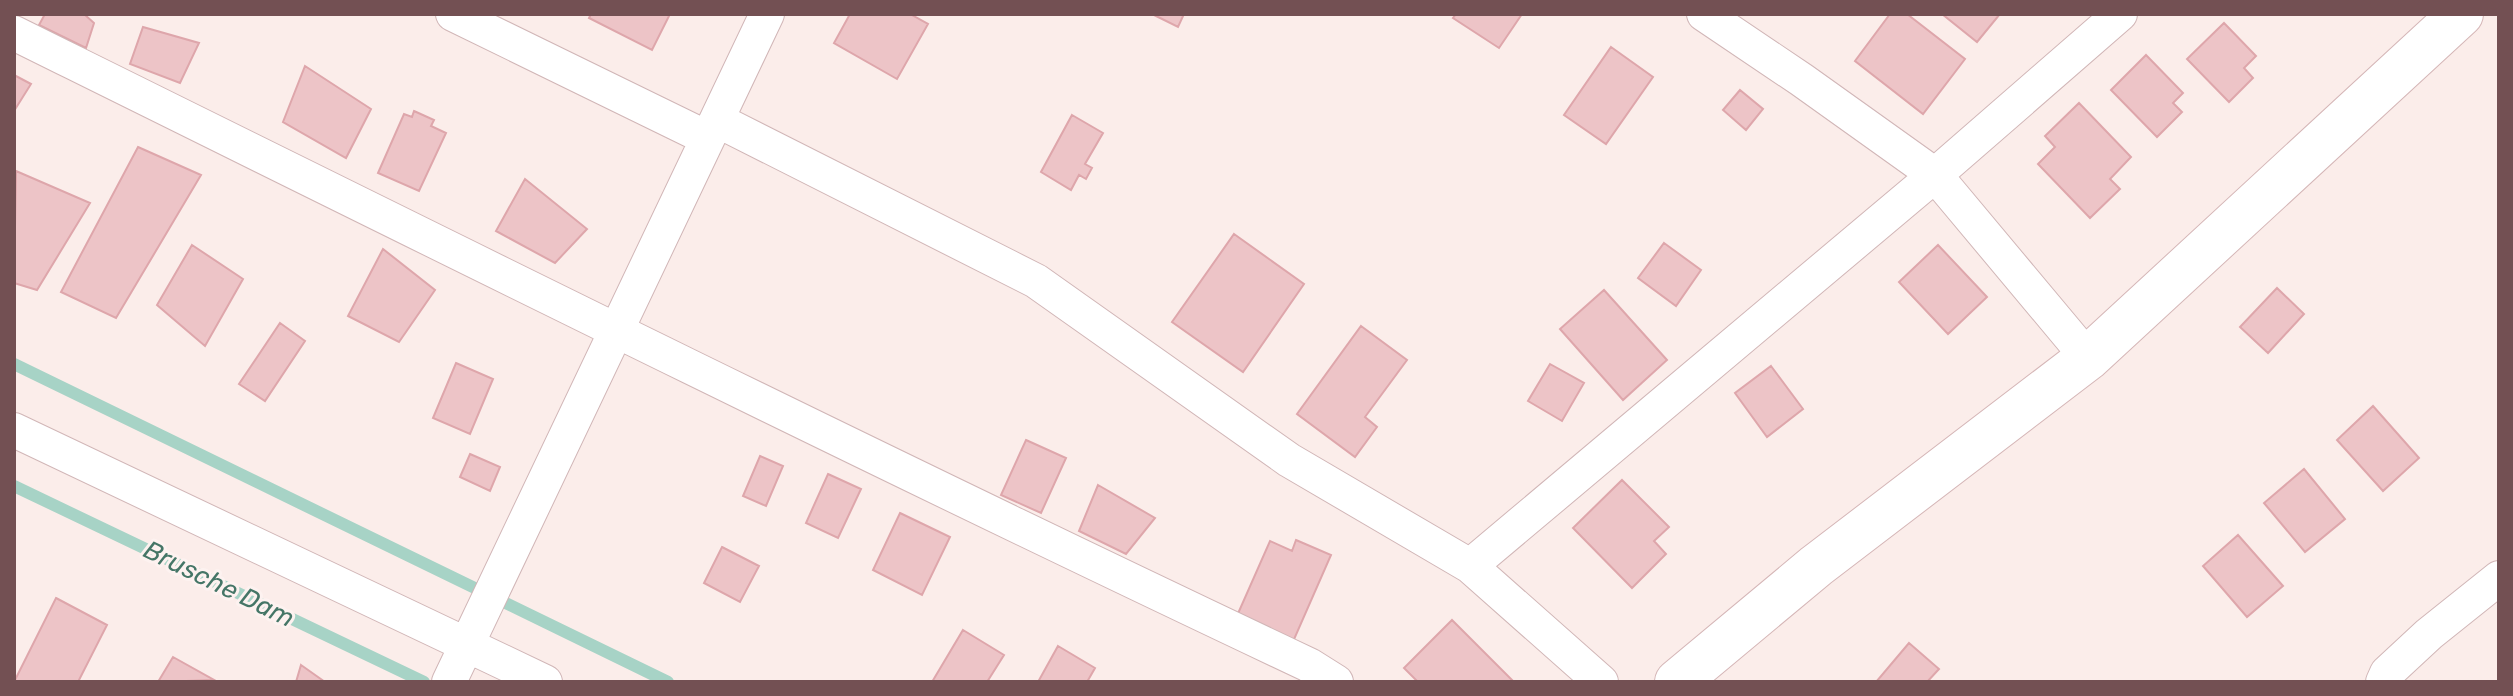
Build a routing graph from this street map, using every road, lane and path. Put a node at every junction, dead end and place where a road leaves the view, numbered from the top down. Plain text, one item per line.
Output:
1 (453, 14) edge
2 (767, 14) edge
3 (1704, 14) edge
4 (2120, 14) edge
5 (2461, 14) edge
6 (14, 33) edge
7 (712, 129) junction
8 (1935, 175) junction
9 (616, 331) junction
10 (2088, 358) junction
11 (14, 430) edge
12 (1470, 566) junction
13 (2499, 578) edge
14 (466, 644) junction
15 (450, 680) edge
16 (545, 682) edge
17 (1336, 682) edge
18 (1601, 682) edge
19 (1677, 682) edge
20 (2383, 682) edge

1 - 7 street
2 - 7 street
3 - 8 street
4 - 8 street
5 - 10 main road
6 - 9 street
7 - 9 street
7 - 12 street
8 - 10 street
8 - 12 street
9 - 14 street
9 - 17 street
10 - 19 main road
11 - 14 street
12 - 18 street
13 - 20 street
14 - 15 street
14 - 16 street

